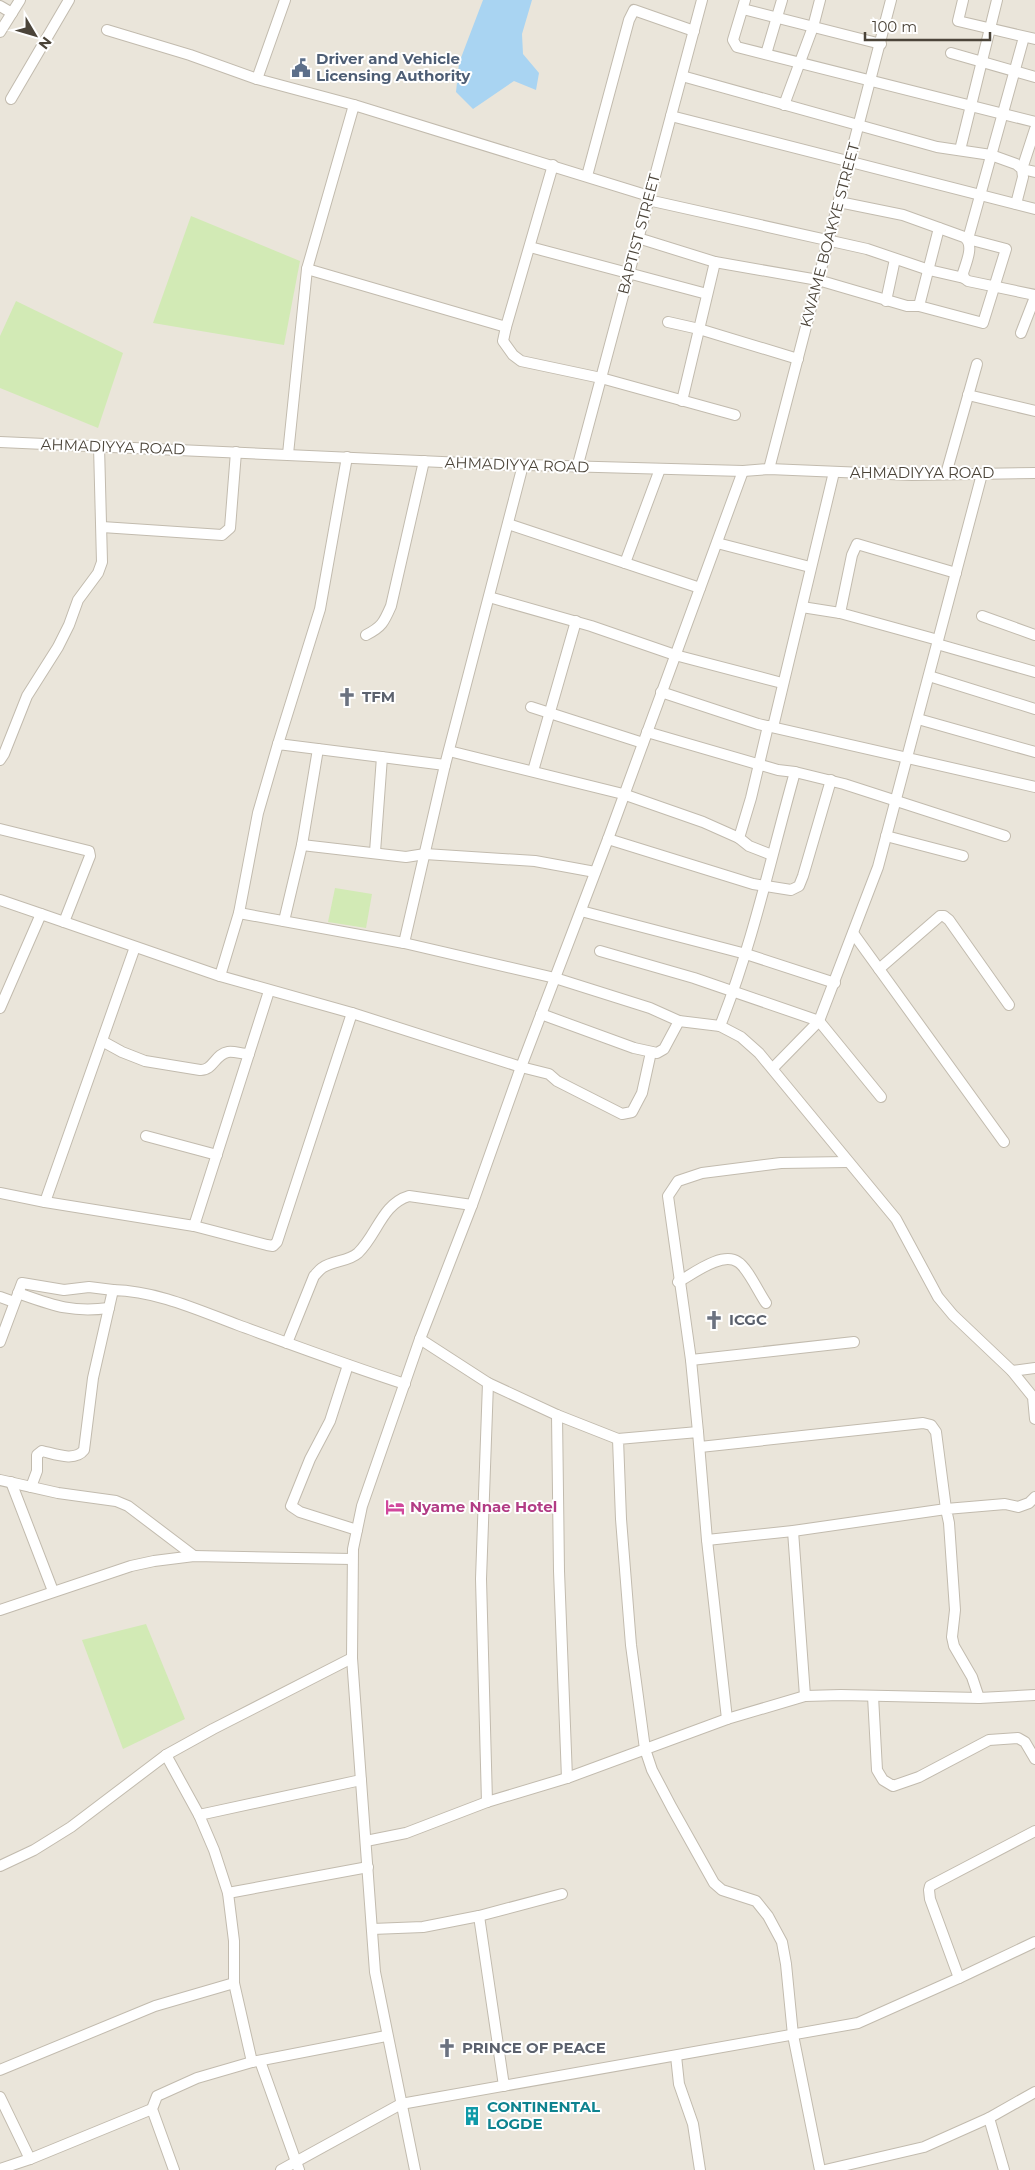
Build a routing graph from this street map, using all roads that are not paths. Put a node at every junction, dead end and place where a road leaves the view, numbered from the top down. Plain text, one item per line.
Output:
1 (20, 0) edge
2 (69, 0) edge
3 (285, 0) edge
4 (702, 0) edge
5 (782, 0) edge
6 (820, 0) edge
7 (891, 0) edge
8 (963, 0) edge
9 (997, 0) edge
10 (744, 4) edge
11 (0, 6) edge
12 (12, 13) junction
13 (777, 18) junction
14 (813, 27) junction
15 (989, 28) junction
16 (107, 30) dead end
17 (694, 30) junction
18 (0, 32) edge
19 (1024, 37) junction
20 (1035, 39) edge
21 (881, 44) junction
22 (766, 54) junction
23 (951, 54) dead end
24 (981, 62) junction
25 (799, 63) junction
26 (1014, 72) junction
27 (682, 76) junction
28 (1035, 77) edge
29 (257, 79) junction
30 (871, 81) junction
31 (11, 98) dead end
32 (354, 105) junction
33 (784, 105) junction
34 (971, 106) junction
35 (1004, 114) junction
36 (671, 116) junction
37 (1035, 122) edge
38 (860, 124) junction
39 (1035, 129) edge
40 (960, 150) junction
41 (991, 155) junction
42 (849, 162) junction
43 (554, 165) junction
44 (1022, 169) junction
45 (1035, 172) edge
46 (586, 176) junction
47 (981, 195) junction
48 (648, 198) junction
49 (838, 202) junction
50 (1016, 204) junction
51 (1035, 209) edge
52 (939, 228) junction
53 (638, 238) junction
54 (968, 239) junction
55 (828, 241) junction
56 (530, 247) junction
57 (895, 259) junction
58 (715, 262) junction
59 (308, 269) junction
60 (929, 270) junction
61 (628, 273) junction
62 (964, 278) junction
63 (818, 280) junction
64 (995, 286) junction
65 (707, 294) junction
66 (1035, 296) edge
67 (886, 301) junction
68 (920, 306) junction
69 (668, 322) dead end
70 (506, 327) junction
71 (699, 329) junction
72 (1021, 332) dead end
73 (798, 359) junction
74 (977, 364) dead end
75 (601, 378) junction
76 (968, 395) junction
77 (682, 401) junction
78 (1035, 411) edge
79 (735, 415) dead end
80 (0, 442) edge
81 (99, 446) junction
82 (236, 452) junction
83 (288, 454) junction
84 (347, 457) junction
85 (424, 461) junction
86 (523, 465) junction
87 (577, 468) junction
88 (769, 469) junction
89 (660, 470) junction
90 (743, 471) junction
91 (834, 472) junction
92 (1035, 473) edge
93 (946, 474) junction
94 (982, 474) junction
95 (508, 524) junction
96 (102, 527) junction
97 (717, 543) junction
98 (625, 563) junction
99 (810, 567) junction
100 (956, 573) junction
101 (700, 588) junction
102 (489, 597) junction
103 (802, 607) junction
104 (840, 613) junction
105 (982, 616) dead end
106 (576, 621) junction
107 (366, 635) dead end
108 (1035, 636) edge
109 (938, 642) junction
110 (675, 655) junction
111 (1035, 672) edge
112 (929, 676) junction
113 (782, 683) junction
114 (661, 692) junction
115 (531, 707) dead end
116 (1035, 709) edge
117 (550, 713) junction
118 (918, 719) junction
119 (771, 726) junction
120 (646, 732) junction
121 (642, 743) junction
122 (278, 744) junction
123 (318, 749) junction
124 (449, 751) junction
125 (1035, 752) edge
126 (382, 757) junction
127 (907, 759) junction
128 (0, 760) edge
129 (760, 764) junction
130 (445, 765) junction
131 (533, 771) junction
132 (795, 772) junction
133 (831, 780) junction
134 (1035, 787) edge
135 (623, 794) junction
136 (896, 799) junction
137 (0, 829) edge
138 (886, 836) junction
139 (1005, 836) dead end
140 (739, 838) junction
141 (608, 839) junction
142 (302, 845) junction
143 (375, 852) junction
144 (425, 854) junction
145 (772, 855) junction
146 (962, 856) dead end
147 (595, 872) junction
148 (765, 888) junction
149 (0, 900) edge
150 (581, 910) junction
151 (239, 913) junction
152 (41, 914) junction
153 (284, 921) junction
154 (64, 922) junction
155 (853, 933) junction
156 (404, 942) junction
157 (135, 947) junction
158 (600, 951) dead end
159 (746, 954) junction
160 (879, 969) junction
161 (220, 976) junction
162 (555, 978) junction
163 (835, 983) junction
164 (269, 991) junction
165 (732, 992) junction
166 (1010, 1005) dead end
167 (0, 1008) edge
168 (352, 1013) junction
169 (541, 1014) junction
170 (679, 1021) junction
171 (819, 1021) junction
172 (720, 1026) junction
173 (102, 1041) junction
174 (651, 1052) junction
175 (249, 1054) junction
176 (521, 1067) junction
177 (773, 1068) junction
178 (881, 1097) dead end
179 (146, 1136) dead end
180 (1004, 1142) dead end
181 (217, 1155) junction
182 (848, 1162) junction
183 (0, 1193) edge
184 (45, 1202) junction
185 (472, 1205) junction
186 (194, 1226) junction
187 (678, 1282) junction
188 (113, 1290) junction
189 (0, 1297) edge
190 (16, 1297) junction
191 (766, 1303) dead end
192 (109, 1308) junction
193 (420, 1339) junction
194 (0, 1342) edge
195 (854, 1342) dead end
196 (287, 1343) junction
197 (691, 1360) junction
198 (348, 1365) junction
199 (1035, 1368) edge
200 (1012, 1371) junction
201 (488, 1382) junction
202 (405, 1384) junction
203 (1034, 1397) edge
204 (557, 1415) junction
205 (1035, 1419) edge
206 (698, 1432) junction
207 (618, 1440) junction
208 (700, 1447) junction
209 (0, 1480) edge
210 (11, 1482) junction
211 (31, 1487) junction
212 (1035, 1496) edge
213 (946, 1510) junction
214 (357, 1530) junction
215 (793, 1531) junction
216 (707, 1540) junction
217 (194, 1556) junction
218 (352, 1559) junction
219 (53, 1591) junction
220 (0, 1610) edge
221 (352, 1658) junction
222 (1035, 1694) edge
223 (805, 1696) junction
224 (873, 1696) junction
225 (979, 1698) junction
226 (726, 1719) junction
227 (645, 1748) junction
228 (166, 1755) junction
229 (1035, 1759) edge
230 (567, 1778) junction
231 (361, 1780) junction
232 (487, 1802) junction
233 (199, 1815) junction
234 (1035, 1831) edge
235 (366, 1841) junction
236 (0, 1866) edge
237 (368, 1867) junction
238 (228, 1893) junction
239 (562, 1894) dead end
240 (479, 1916) junction
241 (372, 1929) junction
242 (1035, 1942) edge
243 (959, 1978) junction
244 (234, 1982) junction
245 (793, 2035) junction
246 (386, 2036) junction
247 (676, 2056) junction
248 (256, 2062) junction
249 (0, 2070) edge
250 (504, 2086) junction
251 (1035, 2092) edge
252 (0, 2097) edge
253 (401, 2104) junction
254 (152, 2109) junction
255 (989, 2118) junction
256 (30, 2159) junction
257 (298, 2166) edge
258 (2, 2169) edge
259 (174, 2170) edge
260 (281, 2170) edge
261 (415, 2170) edge
262 (700, 2170) edge
263 (820, 2170) edge
264 (825, 2170) edge
265 (1004, 2170) edge

1 - 12 street
2 - 31 street
3 - 29 street
4 - 17 street, BAPTIST STREET
5 - 13 street
6 - 14 street
7 - 21 street, KWAME BOAKYE STREET
8 - 15 street
9 - 15 street
10 - 13 street
10 - 22 street
11 - 12 street
12 - 18 street
13 - 14 street
13 - 22 street
14 - 21 street
14 - 25 street
15 - 19 street
15 - 24 street
16 - 29 street
17 - 27 street, BAPTIST STREET
17 - 46 street
19 - 20 street
19 - 26 street
21 - 30 street, KWAME BOAKYE STREET
22 - 25 street
23 - 24 street
24 - 26 street
24 - 34 street
25 - 30 street
25 - 33 street
26 - 28 street
26 - 35 street
27 - 33 street
27 - 36 street, BAPTIST STREET
29 - 32 street
30 - 34 street
30 - 38 street, KWAME BOAKYE STREET
32 - 43 street
32 - 59 street
33 - 38 street
34 - 35 street
34 - 40 street
35 - 37 street
35 - 41 street
36 - 42 street
36 - 48 street, BAPTIST STREET
38 - 40 street
38 - 42 street, KWAME BOAKYE STREET
39 - 44 street
40 - 41 street
41 - 44 street
41 - 47 street
42 - 47 street
42 - 49 street, KWAME BOAKYE STREET
43 - 46 street
43 - 56 street
44 - 45 street
44 - 50 street
46 - 48 street
47 - 50 street
47 - 54 street
48 - 53 street, BAPTIST STREET
48 - 55 street
49 - 52 street
49 - 55 street, KWAME BOAKYE STREET
50 - 51 street
52 - 54 street
52 - 60 street
53 - 58 street
53 - 61 street, BAPTIST STREET
54 - 62 street
54 - 64 street
55 - 57 street
55 - 63 street, KWAME BOAKYE STREET
56 - 61 street
56 - 70 street
57 - 60 street
57 - 67 street
58 - 63 street
58 - 65 street
59 - 70 street
59 - 83 street
60 - 62 street
60 - 68 street
61 - 65 street
61 - 75 street, BAPTIST STREET
62 - 64 street
63 - 67 street
63 - 73 street, KWAME BOAKYE STREET
64 - 66 street
64 - 68 street
65 - 71 street
66 - 72 street
67 - 68 street
69 - 71 street
70 - 75 street
71 - 73 street
71 - 77 street
73 - 88 street, KWAME BOAKYE STREET
74 - 76 street
75 - 77 street
75 - 87 street, BAPTIST STREET
76 - 78 street
76 - 93 street
77 - 79 street
80 - 81 street, AHMADIYYA ROAD
81 - 82 street, AHMADIYYA ROAD
81 - 96 street
82 - 83 street, AHMADIYYA ROAD
82 - 96 street
83 - 84 street, AHMADIYYA ROAD
84 - 85 street, AHMADIYYA ROAD
84 - 122 street
85 - 86 street, AHMADIYYA ROAD
85 - 107 street
86 - 87 street, AHMADIYYA ROAD
86 - 95 street
87 - 89 street, AHMADIYYA ROAD
88 - 90 street, AHMADIYYA ROAD
88 - 91 street, AHMADIYYA ROAD
89 - 90 street, AHMADIYYA ROAD
89 - 98 street
90 - 97 street
91 - 93 street, AHMADIYYA ROAD
91 - 99 street
92 - 94 street, AHMADIYYA ROAD
93 - 94 street, AHMADIYYA ROAD
94 - 100 street
95 - 98 street
95 - 102 street
96 - 128 street
97 - 99 street
97 - 101 street
98 - 101 street
99 - 103 street
100 - 104 street
100 - 109 street
101 - 110 street
102 - 106 street
102 - 124 street
103 - 104 street
103 - 113 street
104 - 109 street
105 - 108 street
106 - 110 street
106 - 117 street
109 - 111 street
109 - 112 street
110 - 113 street
110 - 114 street
112 - 116 street
112 - 118 street
113 - 119 street
114 - 119 street
114 - 120 street
115 - 117 street
117 - 121 street
117 - 131 street
118 - 125 street
118 - 127 street
119 - 127 street
119 - 129 street
120 - 121 street
120 - 129 street
121 - 135 street
122 - 123 street
122 - 151 street
123 - 126 street
123 - 142 street
124 - 130 street
124 - 131 street
126 - 130 street
126 - 143 street
127 - 134 street
127 - 136 street
129 - 132 street
129 - 140 street
130 - 144 street
131 - 135 street
132 - 133 street
132 - 145 street
133 - 136 street
133 - 148 street
135 - 140 street
135 - 141 street
136 - 138 street
136 - 139 street
137 - 154 street
138 - 146 street
138 - 155 street
140 - 145 street
141 - 147 street
141 - 148 street
142 - 143 street
142 - 153 street
143 - 144 street
144 - 147 street
144 - 156 street
145 - 148 street
147 - 150 street
148 - 159 street
149 - 152 street
150 - 159 street
150 - 162 street
151 - 153 street
151 - 161 street
152 - 154 street
152 - 167 street
153 - 156 street
154 - 157 street
155 - 160 street
155 - 163 street
156 - 162 street
157 - 161 street
157 - 173 street
158 - 165 street
159 - 163 street
159 - 165 street
160 - 166 street
160 - 180 street
161 - 164 street
162 - 169 street
162 - 170 street
163 - 171 street
164 - 168 street
164 - 175 street
165 - 171 street
165 - 172 street
168 - 176 street
168 - 186 street
169 - 174 street
169 - 176 street
170 - 172 street
170 - 174 street
171 - 177 street
171 - 178 street
172 - 177 street
173 - 175 street
173 - 184 street
174 - 176 street
175 - 181 street
176 - 185 street
177 - 182 street
179 - 181 street
181 - 186 street
182 - 187 street
182 - 200 street
183 - 184 street
184 - 186 street
185 - 193 street
185 - 196 street
187 - 191 street
187 - 197 street
188 - 190 street
188 - 192 street
188 - 196 street
189 - 190 street
190 - 192 street
190 - 194 street
192 - 211 street
193 - 201 street
193 - 202 street
195 - 197 street
196 - 198 street
197 - 206 street
198 - 202 street
198 - 214 street
199 - 200 street
200 - 203 street
201 - 204 street
201 - 232 street
202 - 214 street
203 - 205 street
204 - 207 street
204 - 230 street
206 - 207 street
206 - 208 street
207 - 227 street
208 - 213 street
208 - 216 street
209 - 210 street
210 - 211 street
210 - 219 street
211 - 217 street
212 - 213 street
213 - 215 street
213 - 225 street
214 - 218 street
215 - 216 street
215 - 223 street
216 - 226 street
217 - 218 street
217 - 219 street
218 - 221 street
219 - 220 street
221 - 228 street
221 - 231 street
222 - 225 street
223 - 224 street
223 - 226 street
224 - 225 street
224 - 229 street
226 - 227 street
227 - 230 street
227 - 245 street
228 - 233 street
228 - 236 street
230 - 232 street
231 - 233 street
231 - 235 street
232 - 235 street
233 - 238 street
234 - 243 street
235 - 237 street
237 - 238 street
237 - 241 street
238 - 244 street
239 - 240 street
240 - 241 street
240 - 250 street
241 - 246 street
242 - 243 street
243 - 245 street
244 - 248 street
244 - 249 street
245 - 247 street
245 - 263 street
246 - 248 street
246 - 253 street
247 - 250 street
247 - 262 street
248 - 254 street
248 - 257 street
250 - 253 street
251 - 255 street
252 - 256 street
253 - 257 street
253 - 261 street
254 - 256 street
254 - 259 street
255 - 264 street
255 - 265 street
256 - 258 street
257 - 260 street

